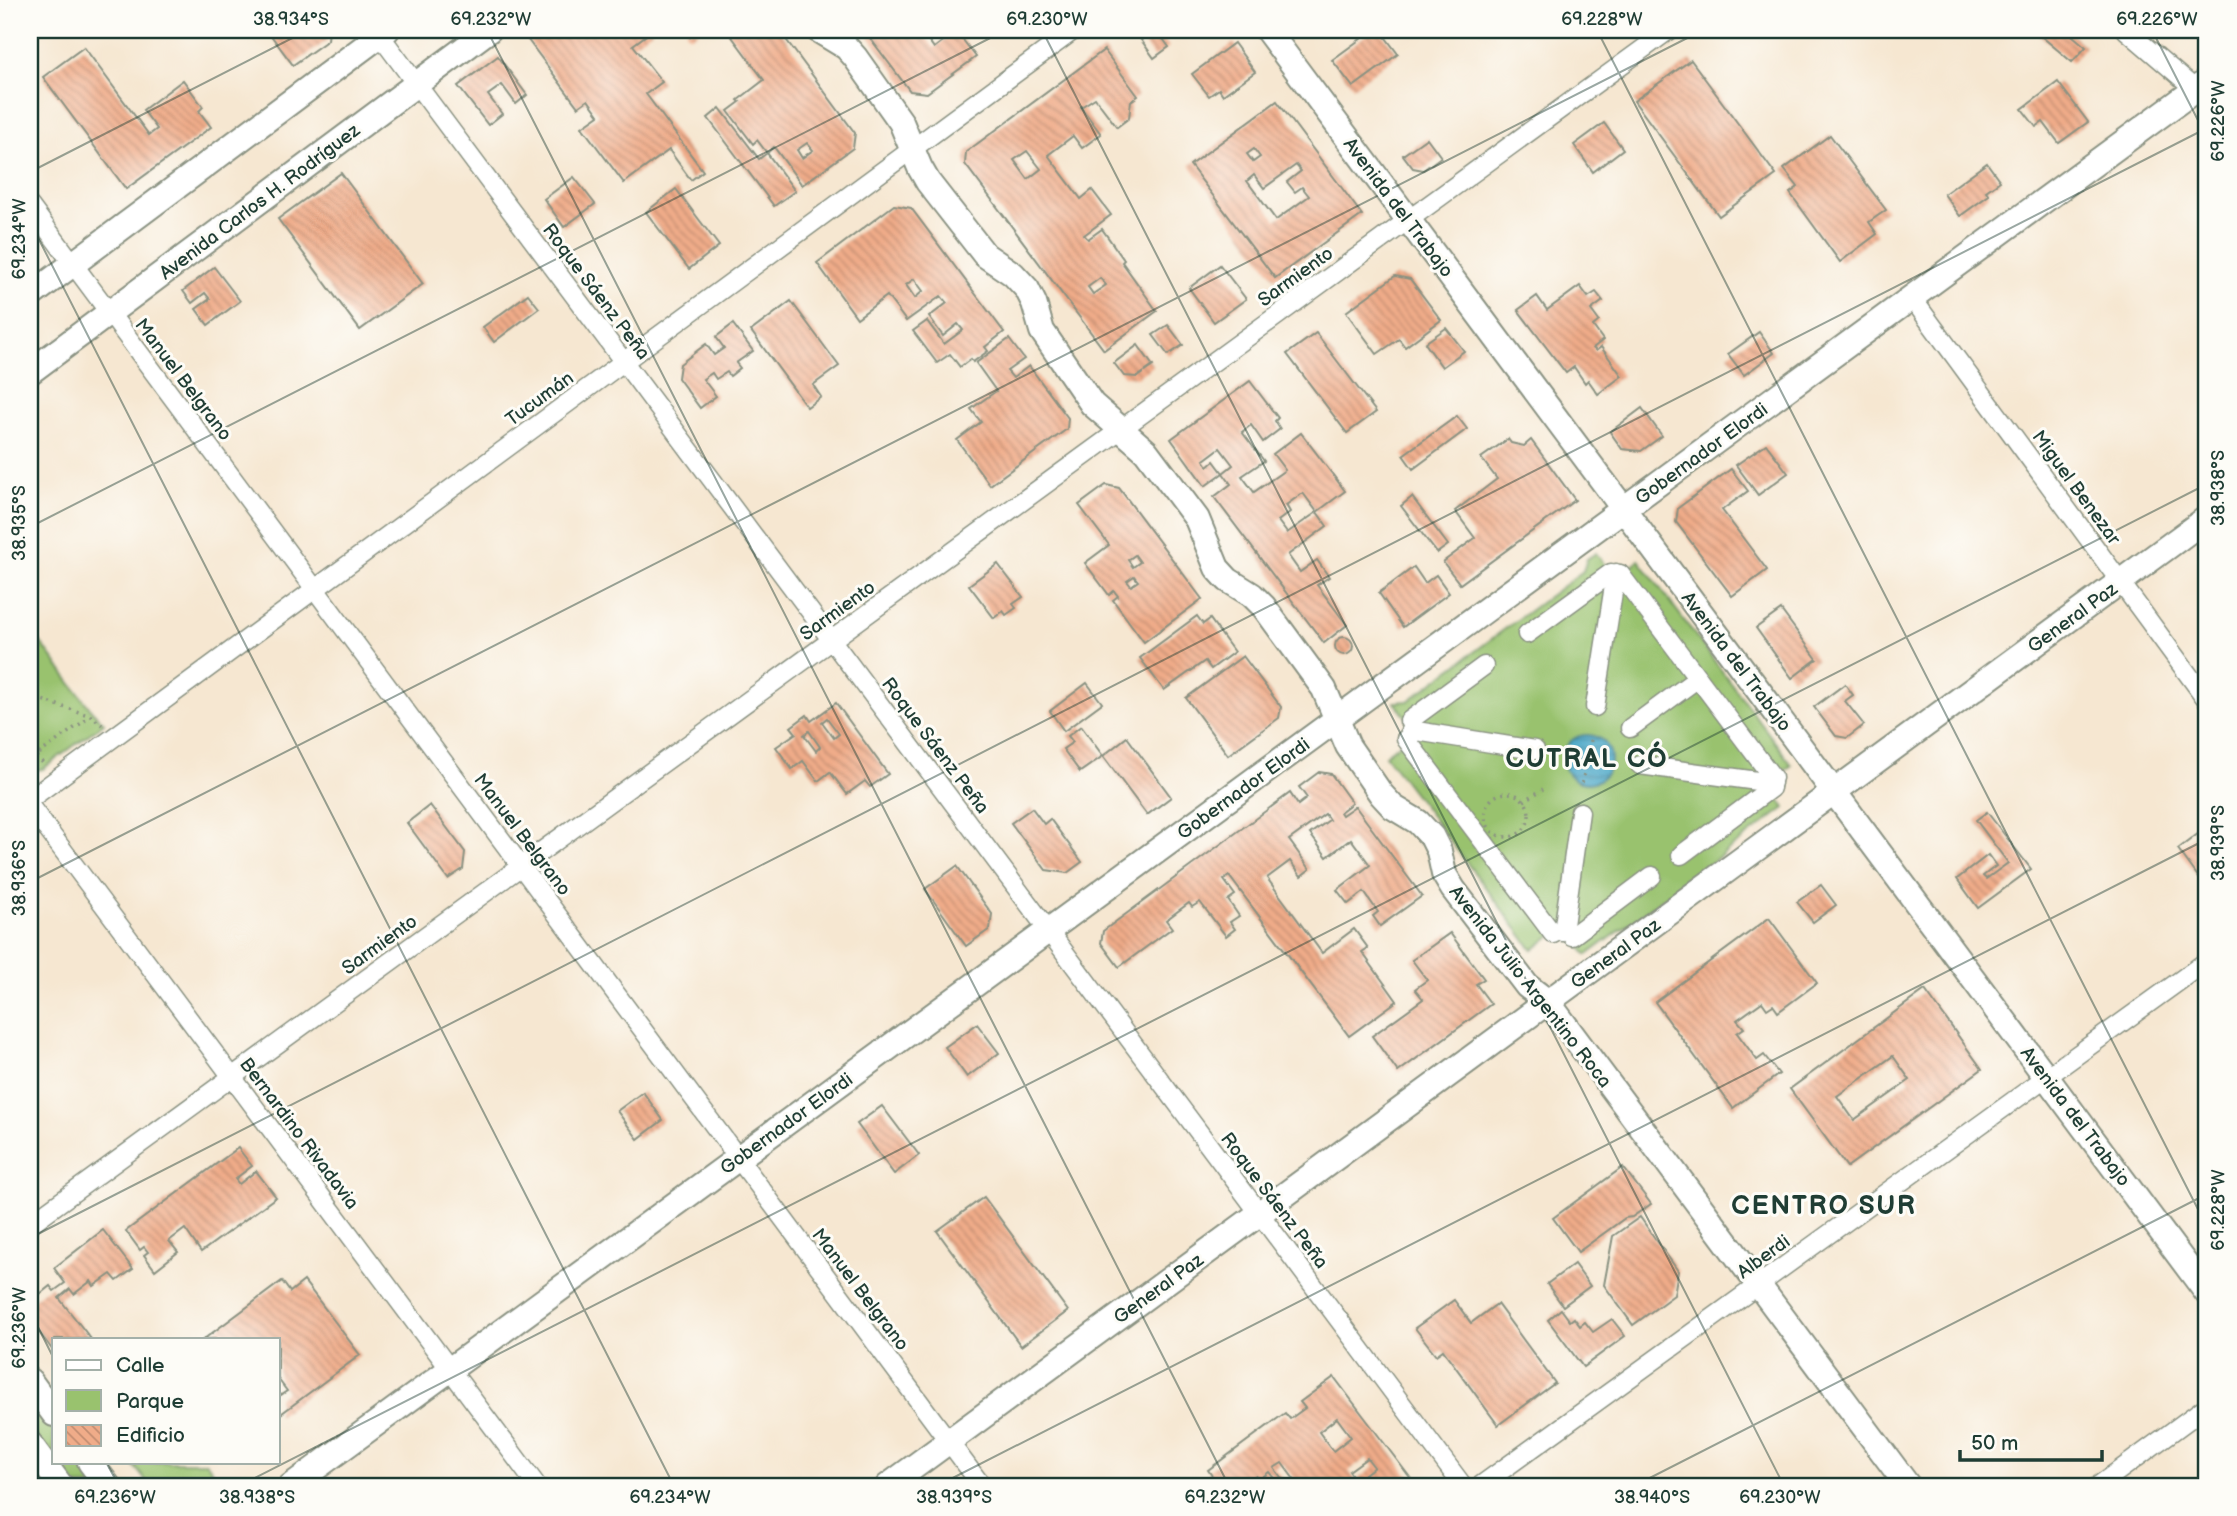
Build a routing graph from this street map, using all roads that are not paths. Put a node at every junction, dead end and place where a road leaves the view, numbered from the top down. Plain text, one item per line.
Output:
1 (489, 30) edge
2 (818, 30) edge
3 (1074, 30) edge
4 (1267, 30) edge
5 (1669, 30) edge
6 (2126, 30) edge
7 (381, 32) edge
8 (416, 84) junction
9 (2204, 90) edge
10 (912, 149) junction
11 (30, 206) edge
12 (1408, 220) junction
13 (73, 264) junction
14 (30, 296) edge
15 (1912, 298) junction
16 (109, 313) junction
17 (623, 362) junction
18 (30, 372) edge
19 (1121, 429) junction
20 (1624, 509) junction
21 (2207, 518) edge
22 (1616, 573) junction
23 (2120, 582) junction
24 (315, 589) junction
25 (1527, 634) dead end
26 (831, 640) junction
27 (1484, 666) dead end
28 (1698, 678) junction
29 (2207, 700) edge
30 (1595, 707) dead end
31 (1337, 719) junction
32 (1630, 728) dead end
33 (1408, 730) junction
34 (1535, 750) dead end
35 (1640, 765) dead end
36 (1772, 783) junction
37 (1834, 792) junction
38 (30, 799) edge
39 (30, 806) edge
40 (1580, 812) dead end
41 (1681, 855) dead end
42 (521, 867) junction
43 (1652, 876) dead end
44 (1048, 931) junction
45 (1563, 934) junction
46 (2207, 961) edge
47 (1548, 1002) junction
48 (232, 1077) junction
49 (2047, 1077) junction
50 (738, 1158) junction
51 (1259, 1213) junction
52 (30, 1224) edge
53 (1758, 1285) junction
54 (2207, 1293) edge
55 (450, 1369) junction
56 (30, 1381) edge
57 (2207, 1406) edge
58 (52, 1411) edge
59 (949, 1441) junction
60 (30, 1444) edge
61 (92, 1464) edge
62 (61, 1486) edge
63 (108, 1486) edge
64 (291, 1486) edge
65 (537, 1486) edge
66 (888, 1486) edge
67 (982, 1486) edge
68 (1463, 1486) edge
69 (1480, 1486) edge
70 (1908, 1486) edge
71 (2098, 1486) edge

1 - 8 street, Avenida Carlos H. Rodríguez
2 - 10 street, Avenida Julio Argentino Roca
3 - 10 street, Tucumán
4 - 12 street, Avenida del Trabajo
5 - 12 street, Sarmiento
6 - 9 street
7 - 8 street, Roque Sáenz Peña
7 - 13 street
8 - 16 street, Avenida Carlos H. Rodríguez
8 - 17 street, Roque Sáenz Peña
9 - 15 street, Gobernador Elordi
10 - 17 street, Tucumán
10 - 19 street, Avenida Julio Argentino Roca
11 - 13 street, Manuel Belgrano
12 - 19 street, Sarmiento
12 - 20 street, Avenida del Trabajo
13 - 14 street
13 - 16 street, Manuel Belgrano
15 - 20 street, Gobernador Elordi
15 - 23 street, Miguel Benezar
16 - 18 street, Avenida Carlos H. Rodríguez
16 - 24 street, Manuel Belgrano
17 - 24 street, Tucumán
17 - 26 street, Roque Sáenz Peña
19 - 26 street, Sarmiento
19 - 31 street, Avenida Julio Argentino Roca
20 - 31 street, Gobernador Elordi
20 - 37 street, Avenida del Trabajo
21 - 23 street, General Paz
22 - 25 street
22 - 28 street
22 - 30 street
23 - 29 street, Miguel Benezar
23 - 37 street, General Paz
24 - 38 street, Tucumán
24 - 42 street, Manuel Belgrano
26 - 42 street, Sarmiento
26 - 44 street, Roque Sáenz Peña
27 - 33 street
28 - 32 street
28 - 36 street
31 - 44 street, Gobernador Elordi
31 - 47 street, Avenida Julio Argentino Roca
33 - 34 street
33 - 45 street
35 - 36 street
36 - 41 street
37 - 47 street, General Paz
37 - 49 street, Avenida del Trabajo
39 - 48 street, Bernardino Rivadavia
40 - 45 street
42 - 48 street, Sarmiento
42 - 50 street, Manuel Belgrano
43 - 45 street
44 - 50 street, Gobernador Elordi
44 - 51 street, Roque Sáenz Peña
46 - 49 street, Alberdi
47 - 51 street, General Paz
47 - 53 street, Avenida Julio Argentino Roca
48 - 52 street, Sarmiento
48 - 55 street, Bernardino Rivadavia
49 - 53 street, Alberdi
49 - 54 street, Avenida del Trabajo
50 - 55 street, Gobernador Elordi
50 - 59 street, Manuel Belgrano
51 - 59 street, General Paz
51 - 68 street, Roque Sáenz Peña
53 - 69 street, Alberdi
53 - 70 street, Avenida Julio Argentino Roca
55 - 64 street, Gobernador Elordi
55 - 65 street, Bernardino Rivadavia
56 - 58 street
57 - 71 street
59 - 66 street, General Paz
59 - 67 street, Manuel Belgrano
60 - 62 street
61 - 63 street

